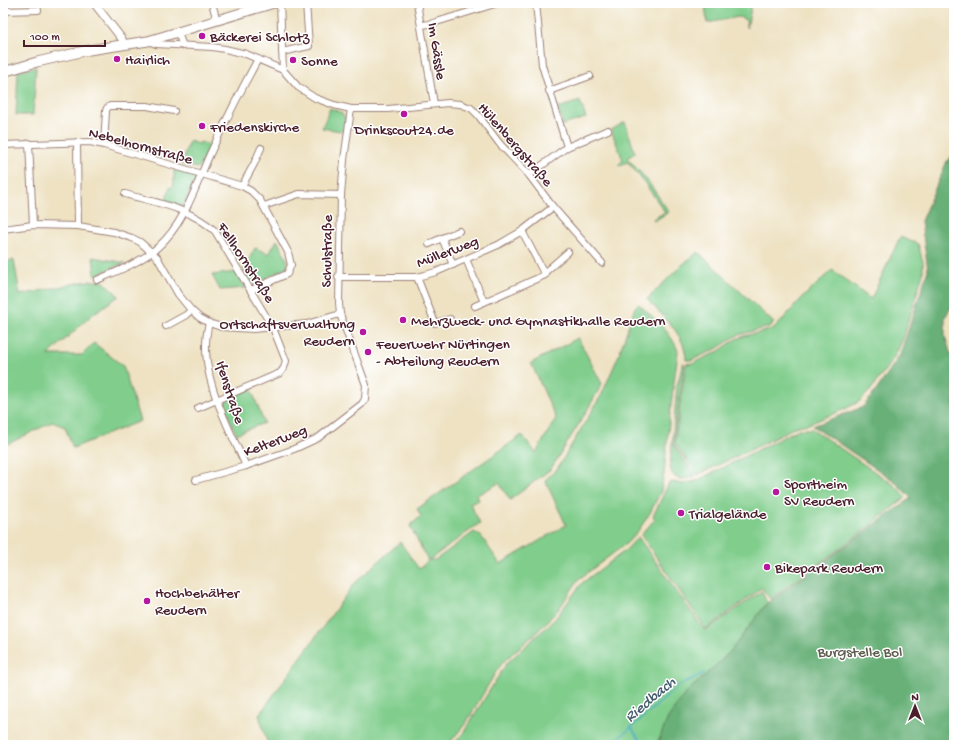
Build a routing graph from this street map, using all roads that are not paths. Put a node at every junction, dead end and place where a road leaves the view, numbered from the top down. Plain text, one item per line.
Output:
1 (94, 3) edge
2 (212, 3) edge
3 (274, 3) edge
4 (280, 3) edge
5 (306, 3) edge
6 (417, 3) edge
7 (498, 3) edge
8 (536, 3) edge
9 (38, 10) dead end
10 (3, 11) edge
11 (217, 21) junction
12 (421, 26) junction
13 (178, 33) junction
14 (148, 41) junction
15 (124, 45) junction
16 (183, 46) junction
17 (282, 52) junction
18 (258, 59) junction
19 (283, 70) junction
20 (3, 72) edge
21 (590, 76) dead end
22 (549, 91) junction
23 (434, 104) junction
24 (351, 109) junction
25 (174, 111) dead end
26 (608, 130) dead end
27 (76, 142) junction
28 (29, 143) junction
29 (3, 145) edge
30 (104, 145) junction
31 (567, 147) junction
32 (261, 148) dead end
33 (201, 174) junction
34 (529, 175) junction
35 (242, 186) junction
36 (125, 194) dead end
37 (341, 195) junction
38 (264, 206) junction
39 (552, 207) junction
40 (185, 211) junction
41 (33, 225) junction
42 (78, 226) junction
43 (3, 229) edge
44 (459, 231) dead end
45 (522, 231) junction
46 (442, 238) junction
47 (429, 244) dead end
48 (151, 252) junction
49 (568, 252) dead end
50 (466, 259) junction
51 (602, 263) dead end
52 (453, 265) junction
53 (544, 273) junction
54 (338, 277) junction
55 (417, 277) junction
56 (97, 280) dead end
57 (251, 290) junction
58 (484, 302) junction
59 (475, 306) dead end
60 (192, 310) junction
61 (340, 314) junction
62 (450, 319) dead end
63 (209, 323) junction
64 (166, 326) dead end
65 (273, 328) junction
66 (367, 389) joint
67 (217, 400) junction
68 (198, 408) dead end
69 (246, 466) junction
70 (196, 480) dead end

1 - 15 street
2 - 11 street
3 - 11 main road
4 - 17 street
5 - 17 street
6 - 12 street, Im Gässle
7 - 12 street
8 - 22 street
9 - 10 street
11 - 13 main road
12 - 23 street, Im Gässle
13 - 14 main road
13 - 16 street
14 - 15 main road
14 - 16 street, Hülenbergstraße
15 - 20 main road
16 - 18 street, Hülenbergstraße
17 - 19 street
18 - 19 street, Hülenbergstraße
18 - 33 street
19 - 24 street, Hülenbergstraße
21 - 22 street
22 - 31 street
23 - 24 street, Hülenbergstraße
23 - 34 street, Hülenbergstraße
24 - 37 street, Schulstraße
25 - 30 street
26 - 31 street
27 - 28 street, Nebelhornstraße
27 - 30 street, Nebelhornstraße
27 - 42 street
28 - 29 street, Nebelhornstraße
28 - 41 street
30 - 33 street, Nebelhornstraße
31 - 34 street
32 - 35 street
33 - 35 street, Nebelhornstraße
33 - 40 street
34 - 39 street, Hülenbergstraße
35 - 38 street
36 - 40 street, Fellhornstraße
37 - 38 street
37 - 54 street, Schulstraße
38 - 57 street
39 - 45 street, Müllerweg
39 - 51 street, Hülenbergstraße
40 - 48 street
40 - 57 street, Fellhornstraße
41 - 42 street
41 - 43 street
42 - 48 street
44 - 46 street
45 - 50 street, Müllerweg
45 - 53 street
46 - 47 street
46 - 52 street
48 - 56 street
48 - 60 street
49 - 53 street
50 - 52 street, Müllerweg
50 - 58 street
52 - 55 street, Müllerweg
53 - 58 street
54 - 55 street, Müllerweg
54 - 61 street, Schulstraße
55 - 62 street
57 - 65 street, Fellhornstraße
58 - 59 street
60 - 63 street
60 - 64 street
61 - 65 street
61 - 66 street, Schulstraße
63 - 65 street
63 - 67 street, Ifenstraße
65 - 67 street, Fellhornstraße
66 - 69 street, Kelterweg
67 - 68 street, Fellhornstraße
67 - 69 street, Ifenstraße
69 - 70 street, Kelterweg

